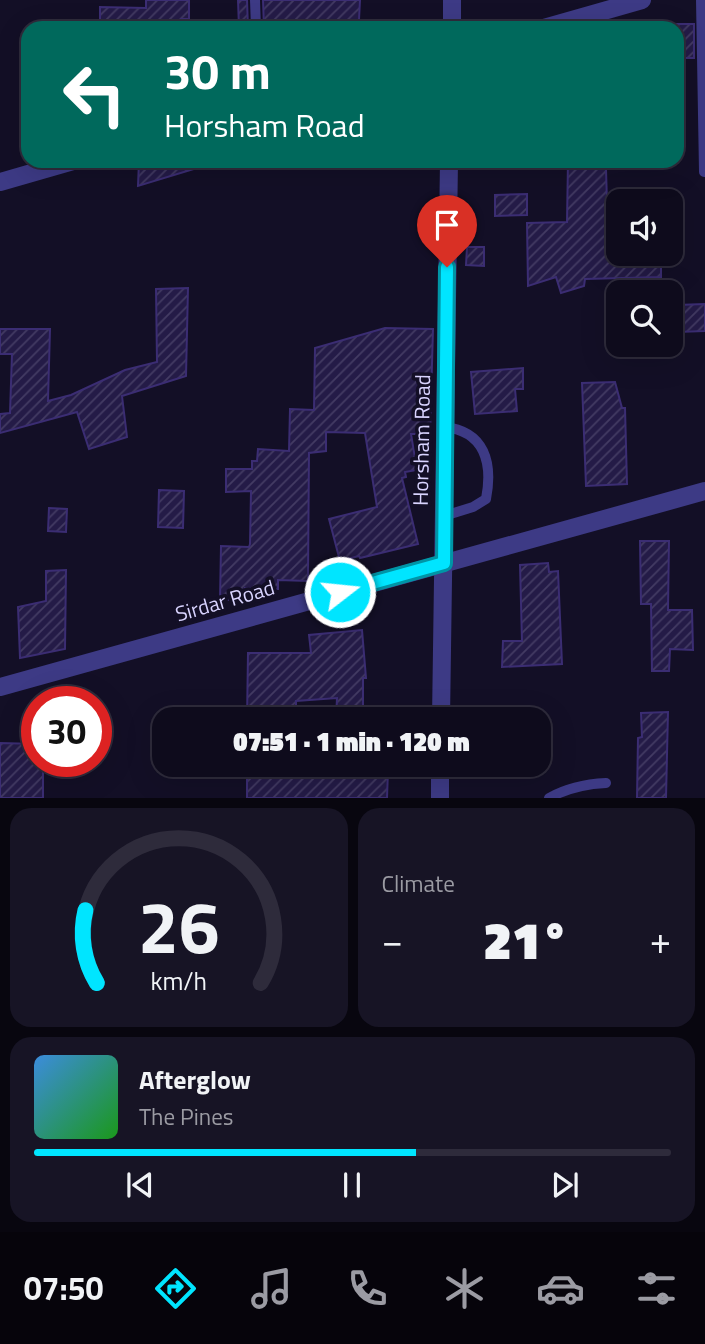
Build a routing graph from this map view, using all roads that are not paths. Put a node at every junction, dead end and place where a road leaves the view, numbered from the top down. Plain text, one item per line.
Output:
1 (255, 0) edge
2 (452, 0) edge
3 (642, 0) edge
4 (701, 0) edge
5 (256, 21) edge
6 (452, 21) edge
7 (568, 21) edge
8 (49, 168) edge
9 (449, 168) edge
10 (705, 172) edge
11 (0, 182) edge
12 (444, 427) junction
13 (705, 491) edge
14 (444, 516) junction
15 (444, 563) junction
16 (0, 687) edge
17 (441, 707) edge
18 (440, 777) edge
19 (606, 783) dead end
20 (440, 798) edge
21 (550, 798) edge

1 - 5 lane
2 - 6 street
3 - 7 street
4 - 10 lane
8 - 11 street
9 - 12 street, Horsham Road
12 - 14 street, Horsham Road
12 - 14 lane
13 - 15 street, Sirdar Road
14 - 15 street, Horsham Road
15 - 16 street, Sirdar Road
15 - 17 street, Horsham Road
18 - 20 street
19 - 21 lane

